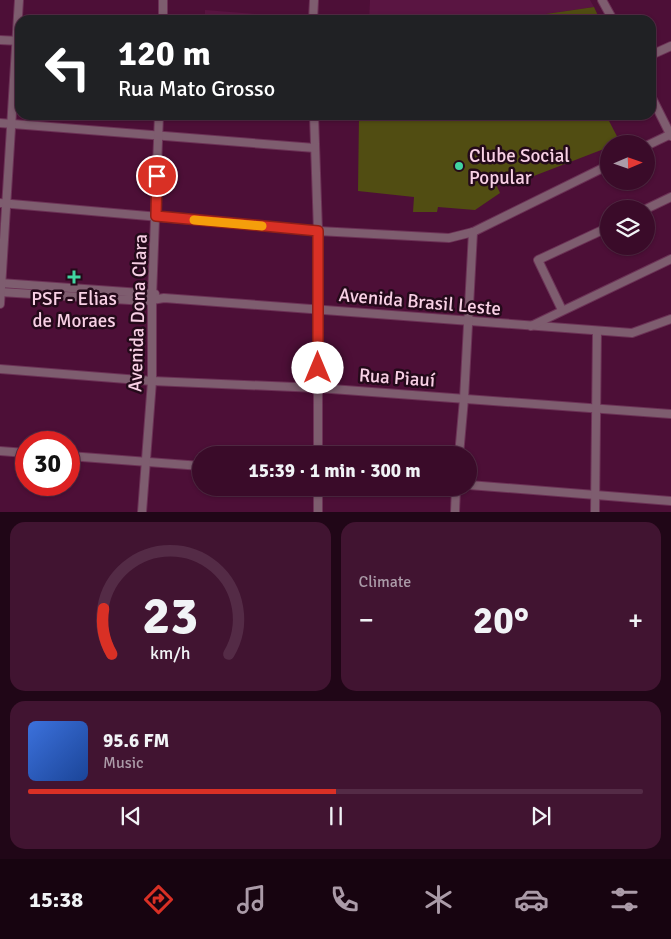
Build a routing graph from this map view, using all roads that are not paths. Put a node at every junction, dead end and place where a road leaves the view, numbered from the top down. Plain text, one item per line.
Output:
1 (19, 0) edge
2 (163, 0) edge
3 (314, 0) edge
4 (602, 0) edge
5 (19, 15) edge
6 (163, 15) edge
7 (313, 15) edge
8 (610, 15) edge
9 (0, 40) edge
10 (15, 41) edge
11 (671, 46) edge
12 (656, 53) edge
13 (15, 82) edge
14 (656, 106) edge
15 (159, 120) edge
16 (314, 120) edge
17 (0, 123) edge
18 (11, 124) junction
19 (671, 135) edge
20 (158, 137) junction
21 (655, 142) edge
22 (315, 148) junction
23 (600, 169) edge
24 (671, 198) edge
25 (3, 203) edge
26 (655, 205) edge
27 (156, 216) junction
28 (318, 231) junction
29 (600, 231) edge
30 (473, 232) junction
31 (671, 259) edge
32 (1, 283) edge
33 (1, 292) edge
34 (152, 297) junction
35 (0, 304) edge
36 (317, 309) junction
37 (562, 310) junction
38 (671, 319) edge
39 (467, 321) junction
40 (531, 326) junction
41 (597, 331) junction
42 (0, 369) edge
43 (152, 381) junction
44 (318, 388) junction
45 (464, 398) junction
46 (596, 408) junction
47 (671, 414) edge
48 (318, 446) edge
49 (460, 446) edge
50 (0, 451) edge
51 (15, 452) edge
52 (80, 457) edge
53 (146, 462) junction
54 (192, 465) edge
55 (477, 486) edge
56 (595, 495) junction
57 (318, 496) edge
58 (455, 496) edge
59 (671, 501) edge
60 (142, 512) edge
61 (318, 512) edge
62 (454, 512) edge
63 (595, 512) edge

1 - 5 street
2 - 6 street
3 - 7 street
4 - 8 street
9 - 10 street
11 - 12 street
13 - 18 street
14 - 19 street
15 - 20 street, Avenida Dona Clara
16 - 22 street
17 - 18 street
18 - 20 street
18 - 25 street
19 - 21 street
20 - 22 street
20 - 27 street, Avenida Dona Clara
22 - 28 street
23 - 30 street
24 - 26 street
25 - 27 street
25 - 32 street
27 - 28 street
27 - 34 street, Avenida Dona Clara
28 - 30 street
28 - 36 street
29 - 37 street
30 - 39 street
31 - 37 street
32 - 33 street
32 - 34 street, Avenida Brasil Leste
33 - 34 street, Avenida Brasil Leste
33 - 35 street
34 - 36 street, Avenida Brasil Leste
34 - 43 street, Avenida Dona Clara
36 - 39 street, Avenida Brasil Leste
36 - 44 street
37 - 40 street
38 - 41 street, Avenida Brasil Leste
39 - 40 street, Avenida Brasil Leste
39 - 45 street
40 - 41 street, Avenida Brasil Leste
41 - 46 street
42 - 43 street, Rua Piauí
43 - 44 street, Rua Piauí
43 - 53 street, Avenida Dona Clara
44 - 45 street, Rua Piauí
44 - 48 street
45 - 46 street, Rua Piauí
45 - 49 street
46 - 47 street, Rua Piauí
46 - 56 street
50 - 51 street
52 - 53 street
53 - 54 street
53 - 60 street, Avenida Dona Clara
55 - 56 street
56 - 59 street
56 - 63 street
57 - 61 street
58 - 62 street

